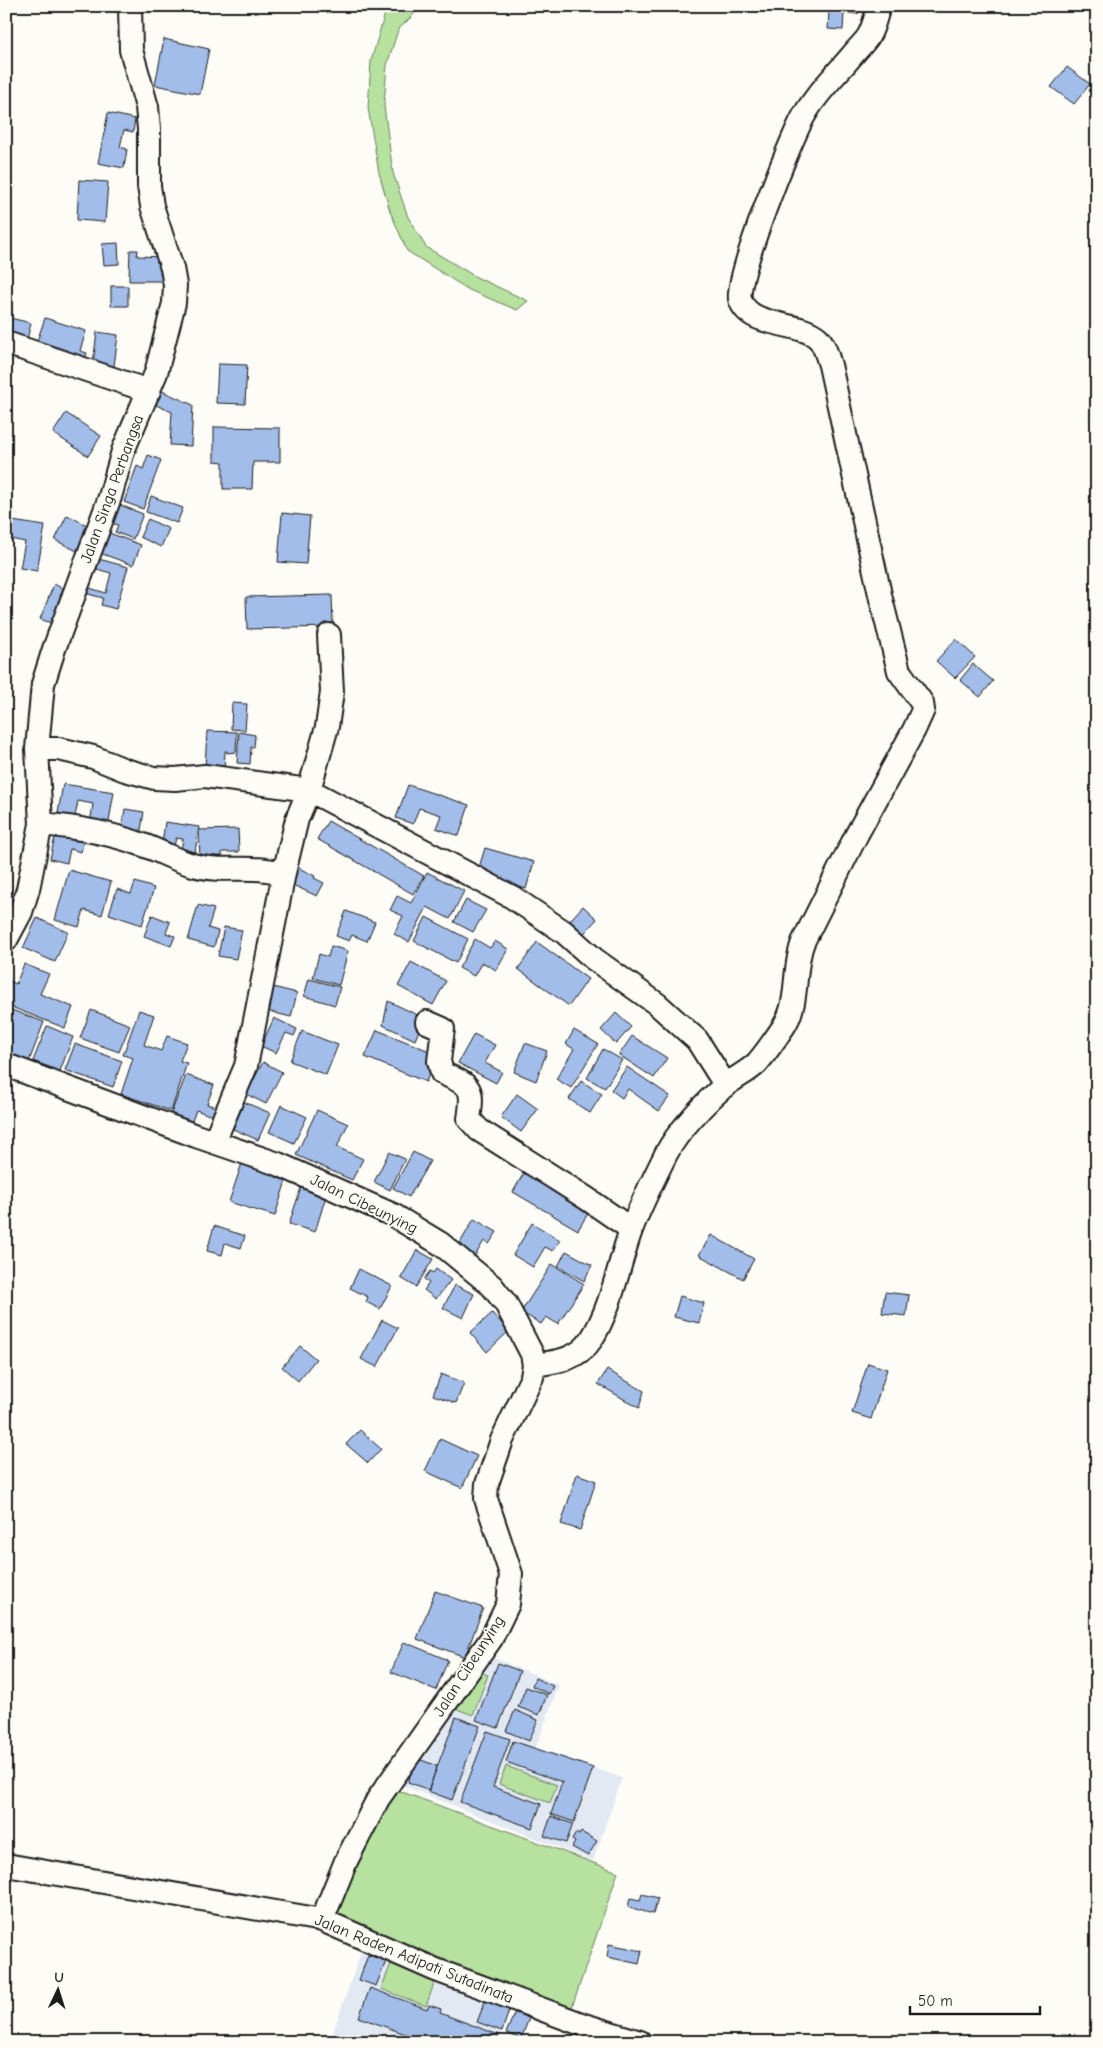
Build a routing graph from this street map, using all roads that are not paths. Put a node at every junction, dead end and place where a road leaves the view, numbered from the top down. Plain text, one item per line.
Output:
1 (130, 6) edge
2 (879, 6) edge
3 (6, 343) edge
4 (149, 391) junction
5 (329, 635) dead end
6 (37, 749) junction
7 (309, 790) junction
8 (42, 824) junction
9 (284, 873) junction
10 (7, 937) edge
11 (427, 1022) dead end
12 (6, 1065) edge
13 (726, 1086) junction
14 (214, 1142) junction
15 (631, 1230) junction
16 (534, 1365) junction
17 (6, 1865) edge
18 (322, 1920) junction
19 (640, 2042) edge

1 - 4 street, Jalan Singa Perbangsa
2 - 13 street
3 - 4 street
4 - 6 street, Jalan Singa Perbangsa
5 - 7 street
6 - 7 street
6 - 8 street, Jalan Singa Perbangsa
7 - 9 street
7 - 13 street
8 - 9 street
8 - 10 street, Jalan Singa Perbangsa
9 - 14 street
11 - 15 street
12 - 14 street, Jalan Cibeunying
13 - 15 street
14 - 16 street, Jalan Cibeunying
15 - 16 street
16 - 18 street, Jalan Cibeunying
17 - 18 street, Jalan Raden Adipati Sutadinata
18 - 19 street, Jalan Raden Adipati Sutadinata

